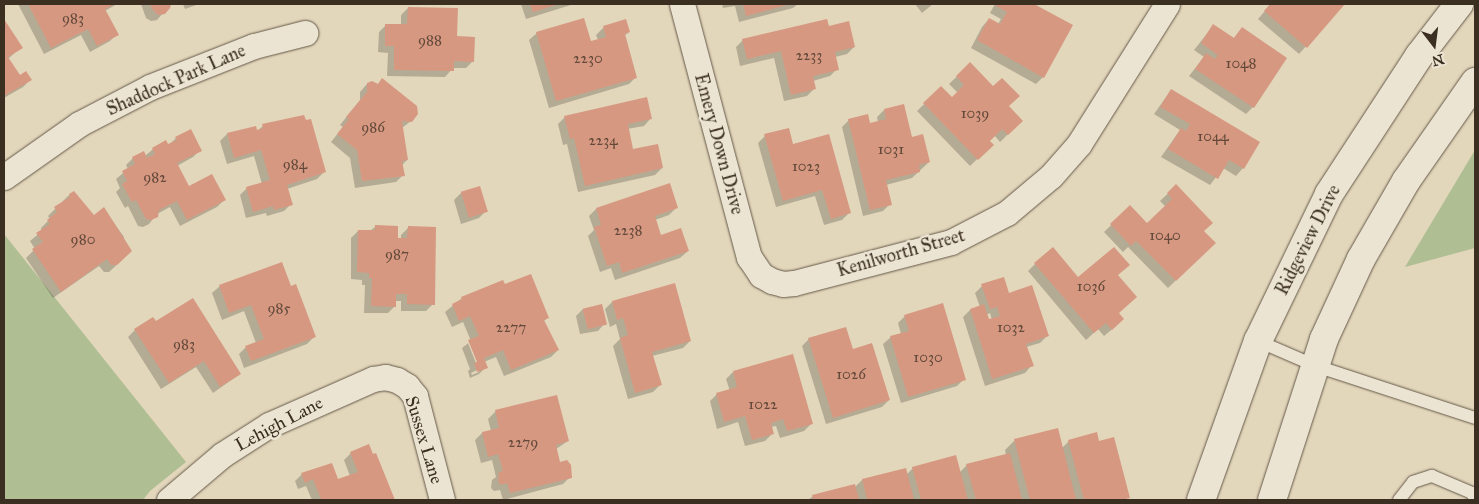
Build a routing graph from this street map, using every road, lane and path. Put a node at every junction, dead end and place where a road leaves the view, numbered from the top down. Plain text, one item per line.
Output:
1 (682, 4) edge
2 (1459, 4) edge
3 (1158, 7) edge
4 (305, 33) dead end
5 (1475, 82) edge
6 (4, 177) edge
7 (767, 278) joint
8 (1258, 341) junction
9 (1316, 366) junction
10 (401, 383) joint
11 (1475, 418) edge
12 (1475, 499) edge
13 (168, 500) edge
14 (442, 500) edge
15 (1201, 500) edge
16 (1272, 500) edge
17 (1399, 500) edge

1 - 7 street, Emery Down Drive
2 - 8 main road, Ridgeview Drive
3 - 7 street, Kenilworth Street
4 - 6 street, Shaddock Park Lane
5 - 9 main road
8 - 9 lane
8 - 15 main road, Ridgeview Drive
9 - 11 lane
9 - 16 main road
10 - 13 street, Lehigh Lane
10 - 14 street, Sussex Lane
12 - 17 lane

